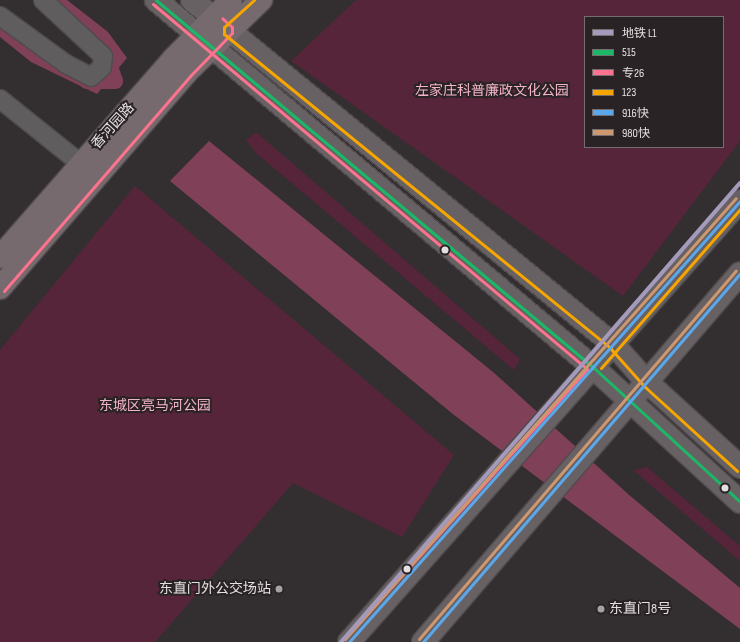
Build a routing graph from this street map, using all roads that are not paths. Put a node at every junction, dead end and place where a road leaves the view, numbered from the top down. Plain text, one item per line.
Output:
1 (43, 0) edge
2 (156, 0) edge
3 (192, 0) edge
4 (232, 0) edge
5 (261, 0) edge
6 (0, 16) edge
7 (220, 23) junction
8 (204, 39) junction
9 (180, 65) junction
10 (0, 99) edge
11 (86, 156) junction
12 (740, 201) edge
13 (0, 257) edge
14 (740, 274) edge
15 (0, 288) edge
16 (614, 345) junction
17 (594, 368) junction
18 (647, 382) junction
19 (629, 402) junction
20 (740, 467) edge
21 (740, 502) edge
22 (349, 642) edge
23 (423, 642) edge

1 - 6 street
2 - 8 main road
3 - 7 main road
4 - 7 highway, 香河园路
5 - 7 highway, 香河园路
7 - 8 highway, 香河园路
7 - 16 main road
8 - 9 highway, 香河园路
8 - 17 main road
9 - 11 highway, 香河园路
9 - 15 highway, 香河园路
10 - 11 street
11 - 13 highway, 香河园路
12 - 16 main road
14 - 18 main road
16 - 17 main road
16 - 18 main road
17 - 19 main road
17 - 22 main road
18 - 19 main road
18 - 20 main road
19 - 21 main road
19 - 23 main road

